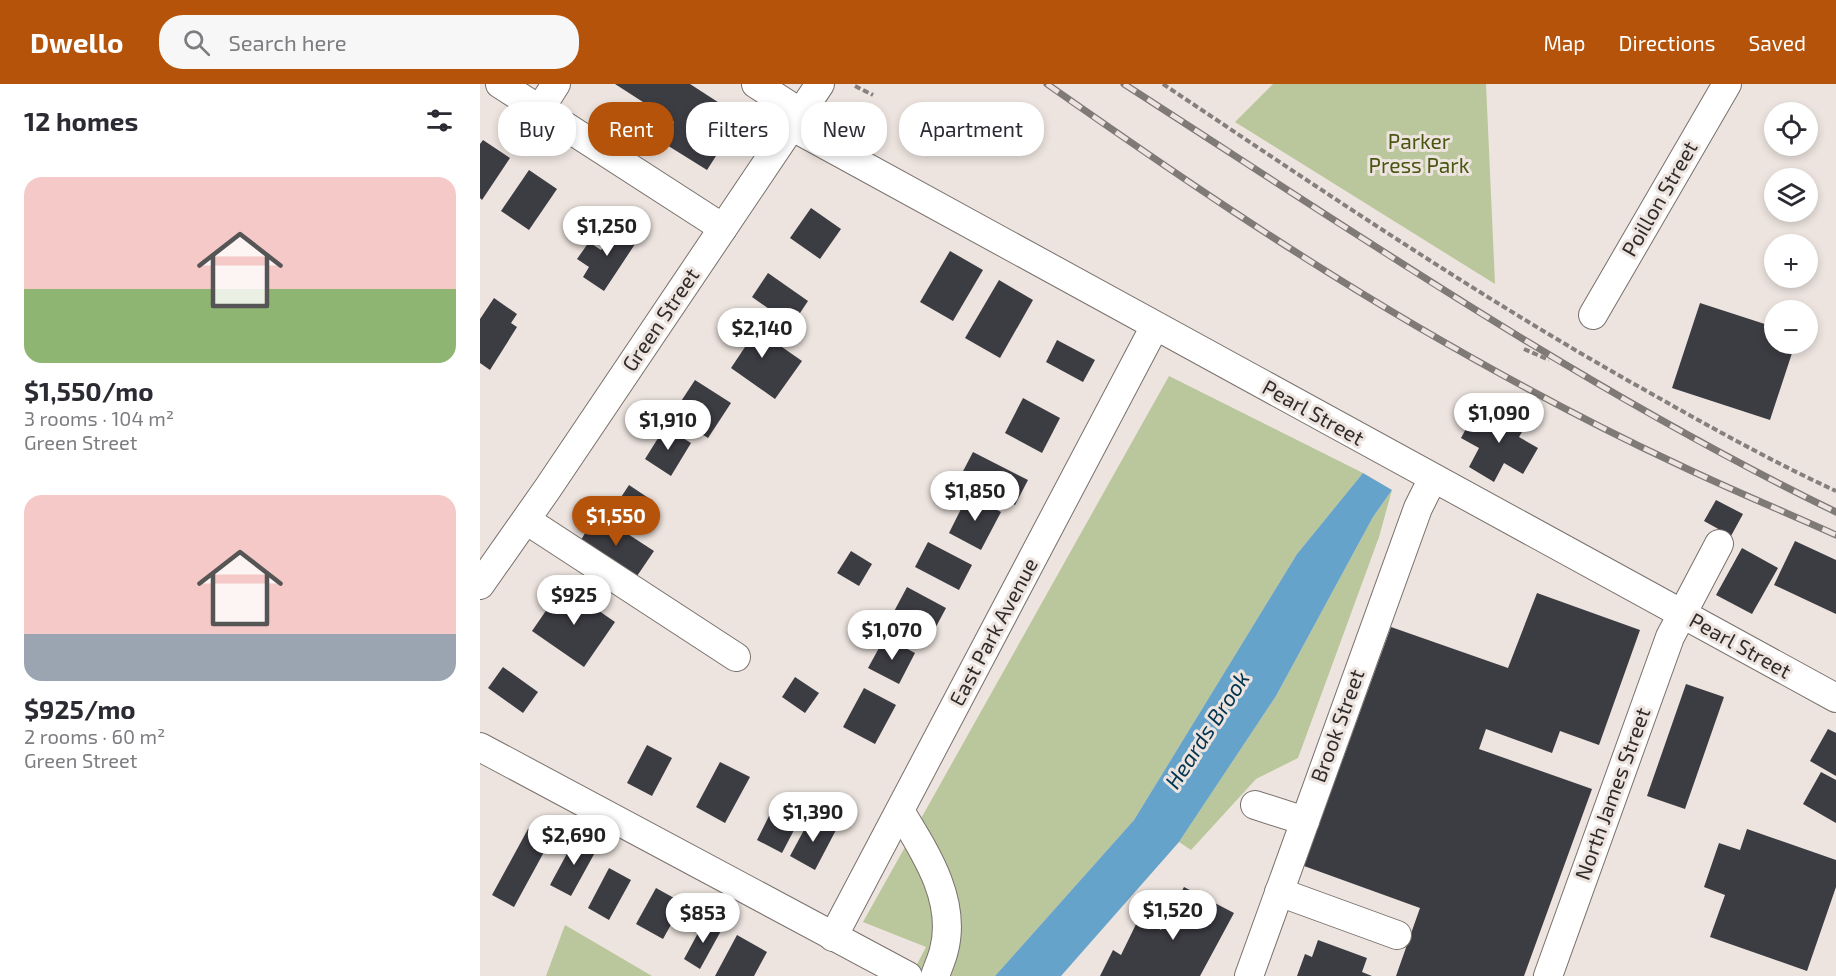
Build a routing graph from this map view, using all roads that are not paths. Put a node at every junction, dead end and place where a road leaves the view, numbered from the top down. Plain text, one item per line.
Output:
1 (500, 84) edge
2 (556, 84) edge
3 (756, 84) edge
4 (820, 84) edge
5 (1727, 84) edge
6 (528, 102) edge
7 (545, 102) edge
8 (796, 120) junction
9 (576, 133) edge
10 (723, 228) junction
11 (1593, 315) dead end
12 (1155, 326) junction
13 (1432, 478) junction
14 (526, 519) junction
15 (1719, 544) dead end
16 (480, 585) edge
17 (1681, 614) junction
18 (736, 657) dead end
19 (1836, 698) edge
20 (480, 747) edge
21 (1255, 805) dead end
22 (900, 811) junction
23 (1305, 821) junction
24 (1279, 892) junction
25 (1397, 935) dead end
26 (833, 937) junction
27 (908, 976) edge
28 (935, 976) edge
29 (1249, 976) edge
30 (1548, 976) edge

1 - 6 street
2 - 7 street
3 - 8 street, Pearl Street
4 - 8 street, Green Street
5 - 11 street, Poillon Street
8 - 10 street, Green Street
8 - 12 street, Pearl Street
9 - 10 street
10 - 14 street, Green Street
12 - 13 street, Pearl Street
12 - 22 street, East Park Avenue
13 - 17 street, Pearl Street
13 - 23 street, Brook Street
14 - 16 street, Green Street
14 - 18 street
15 - 17 street, North James Street
17 - 19 street, Pearl Street
17 - 30 street, North James Street
20 - 26 street
21 - 23 street
22 - 26 street, East Park Avenue
22 - 28 street
23 - 24 street, Brook Street
24 - 25 street
24 - 29 street, Brook Street
26 - 27 street

